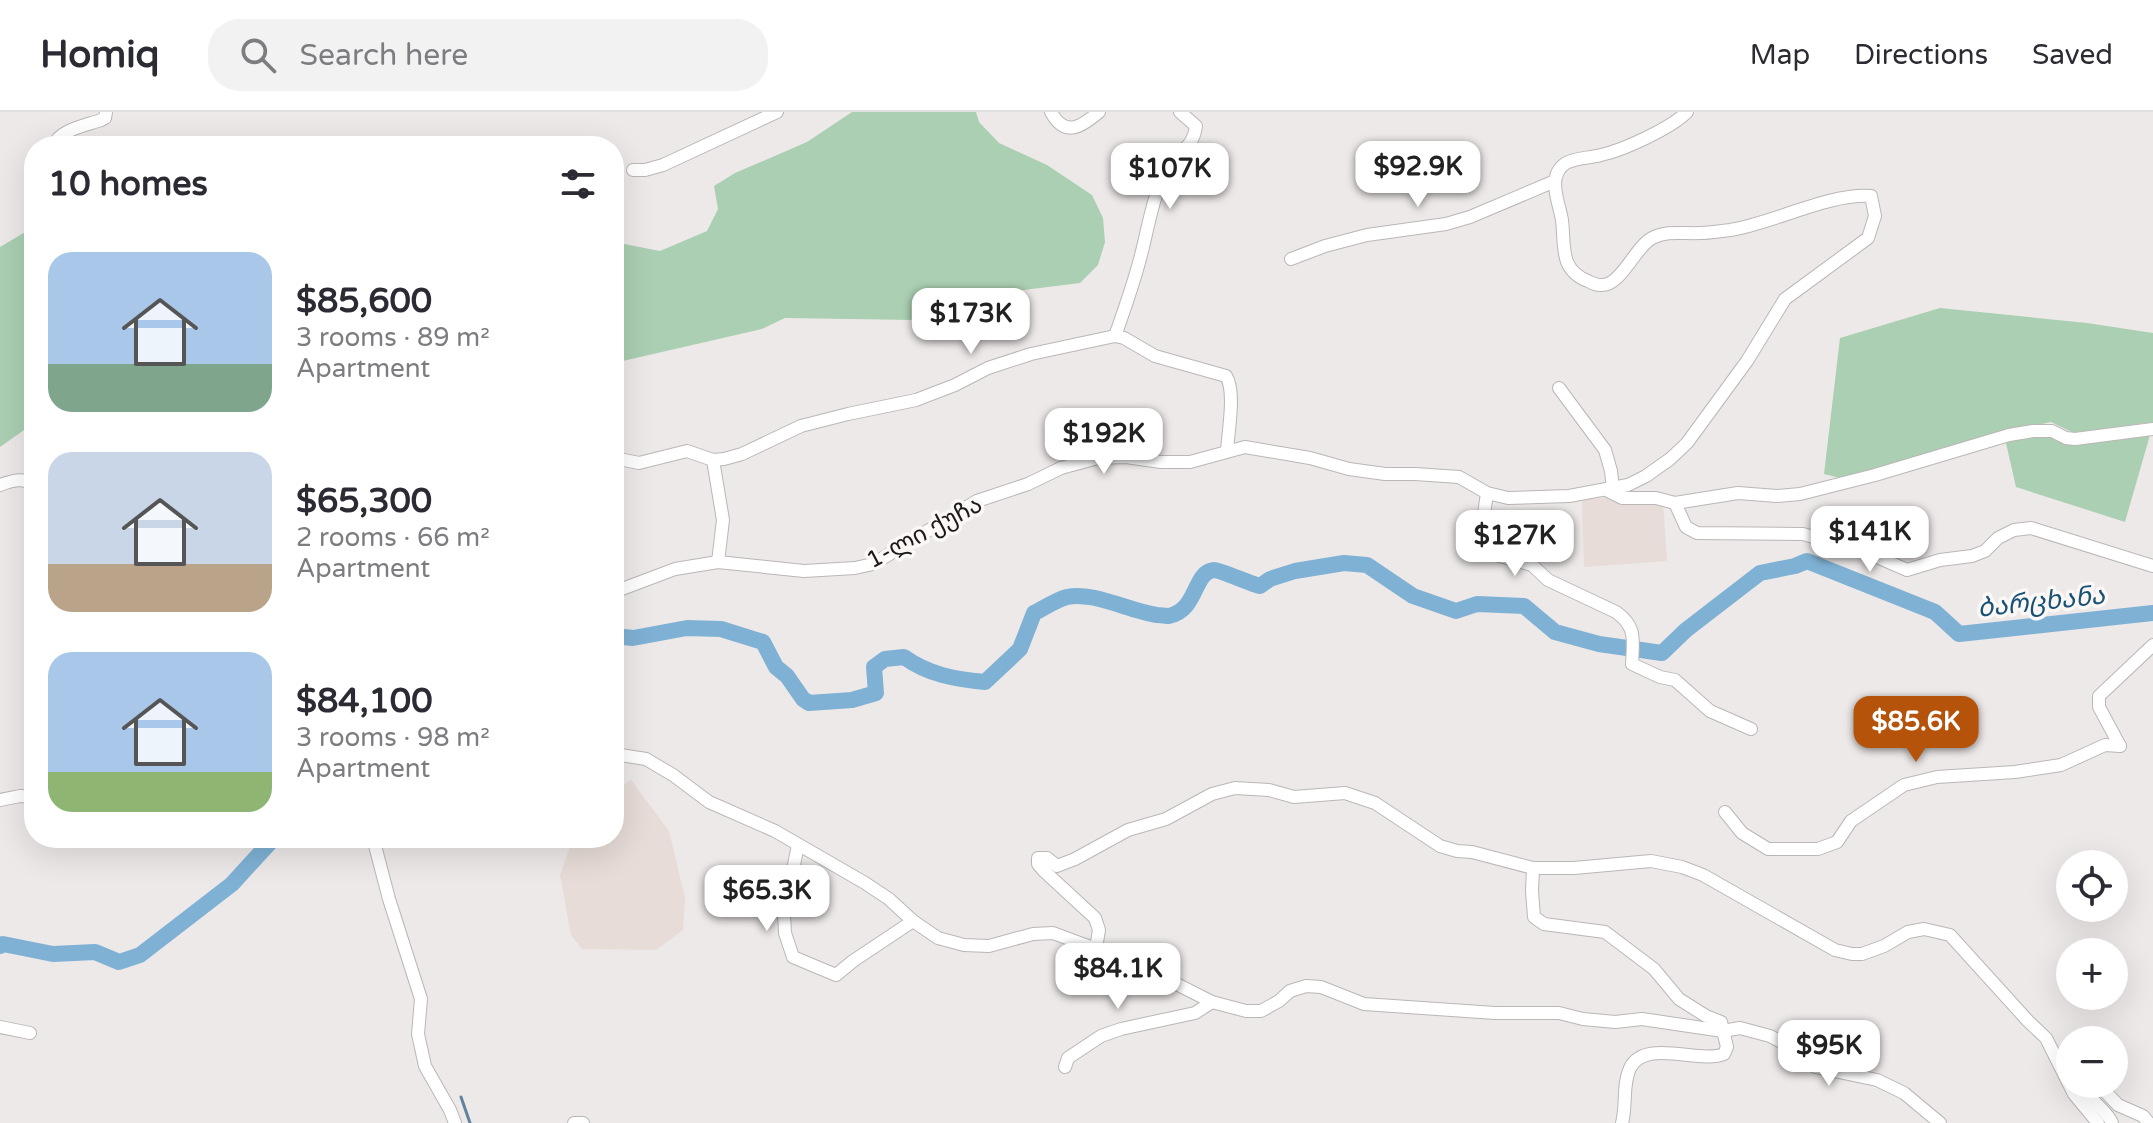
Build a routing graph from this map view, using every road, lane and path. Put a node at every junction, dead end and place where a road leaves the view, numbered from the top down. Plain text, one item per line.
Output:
1 (106, 112) edge
2 (777, 112) edge
3 (1051, 112) edge
4 (1099, 112) edge
5 (1180, 112) edge
6 (1687, 112) edge
7 (60, 136) edge
8 (633, 170) dead end
9 (1555, 181) junction
10 (1291, 259) dead end
11 (1115, 336) junction
12 (1559, 388) dead end
13 (2153, 429) edge
14 (1227, 451) junction
15 (624, 460) edge
16 (713, 460) junction
17 (24, 480) edge
18 (0, 485) edge
19 (1609, 489) junction
20 (1487, 493) junction
21 (1675, 503) junction
22 (718, 562) junction
23 (2153, 566) edge
24 (624, 588) edge
25 (2153, 645) edge
26 (1751, 729) dead end
27 (624, 756) edge
28 (24, 796) edge
29 (0, 800) edge
30 (1725, 812) dead end
31 (798, 845) junction
32 (376, 848) edge
33 (1533, 868) junction
34 (913, 921) junction
35 (1096, 948) junction
36 (1212, 1002) junction
37 (0, 1027) edge
38 (1723, 1031) junction
39 (30, 1033) dead end
40 (1065, 1067) dead end
41 (2091, 1098) edge
42 (2111, 1098) edge
43 (455, 1123) edge
44 (574, 1123) edge
45 (583, 1123) edge
46 (1622, 1123) edge
47 (1940, 1123) edge
48 (2098, 1123) edge
49 (2112, 1123) edge
50 (2149, 1123) edge

1 - 7 street
2 - 8 street
3 - 4 street
5 - 11 street
6 - 9 street
9 - 10 street
9 - 19 street
11 - 14 street
11 - 16 street
12 - 19 street
13 - 21 street
14 - 20 street, 1-ლი ქუჩა
14 - 22 street, 1-ლი ქუჩა
15 - 16 street
16 - 22 street
17 - 18 street
19 - 20 street, 1-ლი ქუჩა
19 - 21 street
20 - 26 street
21 - 23 street
22 - 24 street, 1-ლი ქუჩა
25 - 30 street
27 - 31 street
28 - 29 street
31 - 34 street
31 - 34 street
32 - 43 street
33 - 35 street
33 - 38 street
33 - 48 street
34 - 35 street
35 - 36 street
36 - 38 street
36 - 40 street
37 - 39 street
38 - 46 street
38 - 47 street
41 - 49 street
42 - 50 street
44 - 45 street

